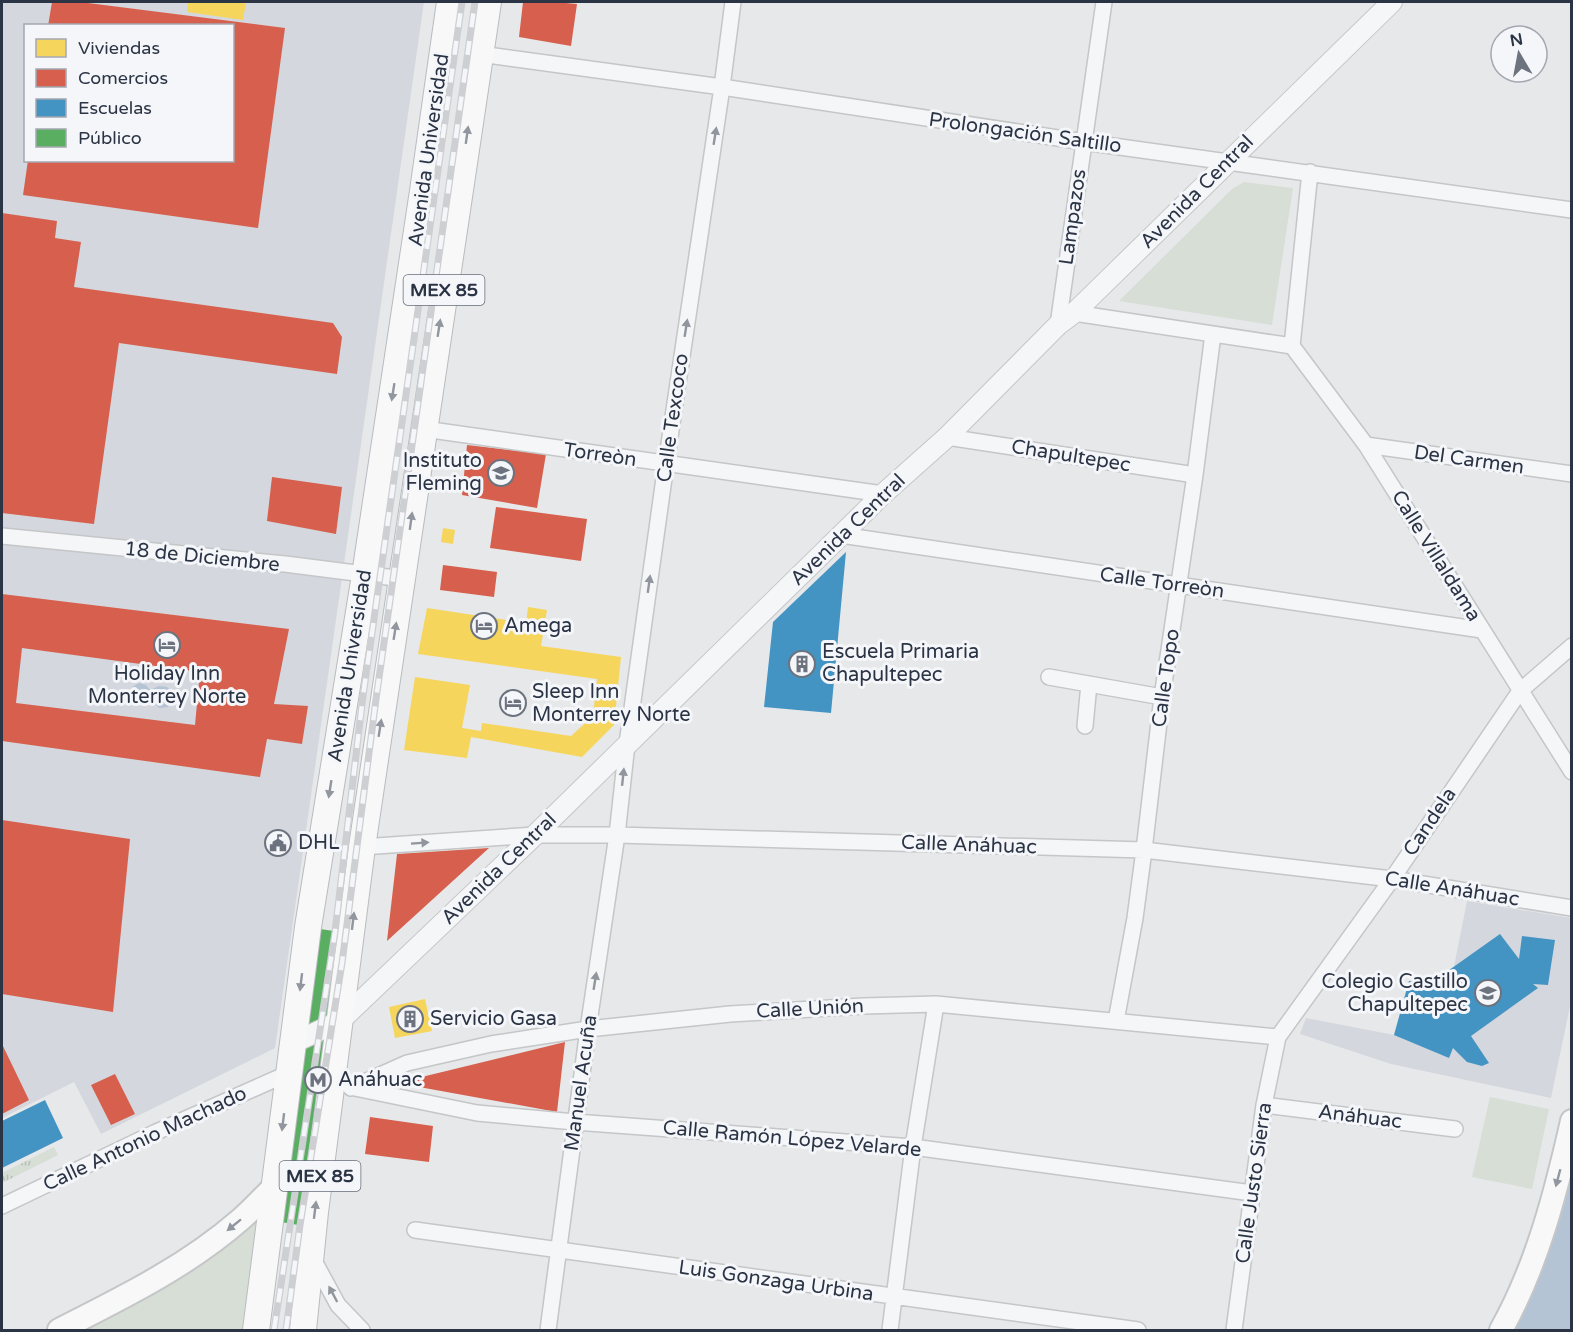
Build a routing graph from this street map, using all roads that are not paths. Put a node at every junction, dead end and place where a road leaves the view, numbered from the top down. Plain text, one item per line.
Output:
1 (450, 2) edge
2 (488, 2) edge
3 (733, 2) edge
4 (1104, 2) edge
5 (1392, 2) edge
6 (480, 54) junction
7 (722, 87) junction
8 (1084, 142) junction
9 (1228, 161) junction
10 (1310, 172) junction
11 (1572, 210) edge
12 (1074, 313) junction
13 (1058, 325) junction
14 (1213, 334) junction
15 (1292, 346) junction
16 (424, 429) junction
17 (947, 437) junction
18 (1366, 446) junction
19 (666, 464) junction
20 (1572, 474) edge
21 (1195, 475) junction
22 (884, 494) junction
23 (842, 535) junction
24 (2, 536) edge
25 (365, 575) junction
26 (403, 579) junction
27 (1179, 585) junction
28 (1482, 630) junction
29 (1572, 646) edge
30 (1049, 677) dead end
31 (1089, 684) junction
32 (1520, 691) junction
33 (1162, 698) junction
34 (1085, 726) dead end
35 (627, 744) junction
36 (1572, 772) edge
37 (535, 835) junction
38 (617, 835) junction
39 (362, 847) junction
40 (1144, 850) junction
41 (1392, 879) junction
42 (1572, 908) edge
43 (936, 1004) junction
44 (340, 1021) junction
45 (1116, 1021) junction
46 (588, 1029) junction
47 (1278, 1037) junction
48 (293, 1043) junction
49 (289, 1073) junction
50 (341, 1086) junction
51 (1264, 1105) junction
52 (1572, 1121) edge
53 (575, 1122) junction
54 (1455, 1129) dead end
55 (914, 1148) junction
56 (276, 1185) junction
57 (1252, 1193) junction
58 (2, 1206) edge
59 (415, 1230) dead end
60 (558, 1250) junction
61 (310, 1253) junction
62 (894, 1297) junction
63 (59, 1330) edge
64 (256, 1330) edge
65 (303, 1330) edge
66 (362, 1330) edge
67 (548, 1330) edge
68 (890, 1330) edge
69 (1138, 1330) edge
70 (1234, 1330) edge
71 (1501, 1330) edge

1 -> 25 highway, Avenida Universidad / MEX 85
2 - 6 highway, Avenida Universidad / MEX 85
3 - 7 street, Calle Texcoco
4 - 8 street, Lampazos
5 - 9 street, Avenida Central
6 - 7 street, Prolongación Saltillo
16 -> 6 highway, Avenida Universidad / MEX 85
7 - 8 street, Prolongación Saltillo
19 -> 7 street, Calle Texcoco
8 - 9 street, Prolongación Saltillo
8 - 13 street, Lampazos
9 - 10 street, Prolongación Saltillo
9 - 12 street, Avenida Central
10 - 11 street, Prolongación Saltillo
10 - 15 street
12 - 13 street, Avenida Central
12 - 14 street
13 - 17 street, Avenida Central
14 - 15 street
14 - 21 street, Calle Topo
15 - 18 street, Calle Villaldama
16 - 19 street, Torreòn
26 -> 16 highway, Avenida Universidad / MEX 85
17 - 21 street, Chapultepec
17 - 22 street, Avenida Central
18 - 20 street, Del Carmen
18 - 28 street, Calle Villaldama
19 - 22 street, Torreòn
35 -> 19 street, Calle Texcoco
21 - 27 street, Calle Topo
22 - 23 street, Avenida Central
23 - 27 street, Calle Torreòn
23 - 35 street, Avenida Central
24 - 25 street, 18 de Diciembre
25 - 26 street, 18 de Diciembre
25 -> 48 highway, Avenida Universidad / MEX 85
39 -> 26 highway, Avenida Universidad / MEX 85
27 - 28 street, Calle Torreòn
27 - 33 street, Calle Topo
28 - 32 street, Calle Villaldama
29 - 32 street, Candela
30 - 31 street
31 - 33 street
31 - 34 street
32 - 36 street, Calle Villaldama
32 - 41 street, Candela
33 - 40 street, Calle Topo
35 - 37 street, Avenida Central
38 -> 35 street, Calle Texcoco
37 - 38 street, Calle Anáhuac
39 -> 37 street, Calle Anáhuac
37 - 44 street, Avenida Central
38 - 40 street, Calle Anáhuac
46 -> 38 street, Manuel Acuña
44 -> 39 highway, Avenida Universidad / MEX 85
40 - 41 street, Calle Anáhuac
40 - 45 street, Calle Topo
41 - 42 street, Calle Anáhuac
41 - 47 street, Candela
43 - 45 street, Calle Unión
43 - 46 street, Calle Unión
43 - 55 street
44 - 48 street, Avenida Central
44 - 50 highway, Avenida Universidad / MEX 85
45 - 47 street, Calle Unión
46 - 50 street, Calle Unión
46 - 53 street, Manuel Acuña
47 - 51 street, Calle Justo Sierra
48 - 49 highway, Avenida Universidad / MEX 85
49 -> 56 highway, Avenida Universidad / MEX 85
49 - 58 street, Calle Antonio Machado
50 - 53 street, Calle Ramón López Velarde
61 -> 50 highway, Avenida Universidad / MEX 85
51 - 54 street, Anáhuac
51 - 57 street, Calle Justo Sierra
52 -> 71 main road
53 - 55 street, Calle Ramón López Velarde
53 - 60 street, Manuel Acuña
55 - 57 street, Calle Ramón López Velarde
55 - 62 street
56 -> 63 main road
56 - 64 highway, Avenida Universidad / MEX 85
57 - 70 street, Calle Justo Sierra
59 - 60 street, Luis Gonzaga Urbina
60 - 62 street, Luis Gonzaga Urbina
60 - 67 street, Manuel Acuña
61 - 65 highway, Avenida Universidad / MEX 85
66 -> 61 street
62 - 68 street
62 - 69 street, Luis Gonzaga Urbina

